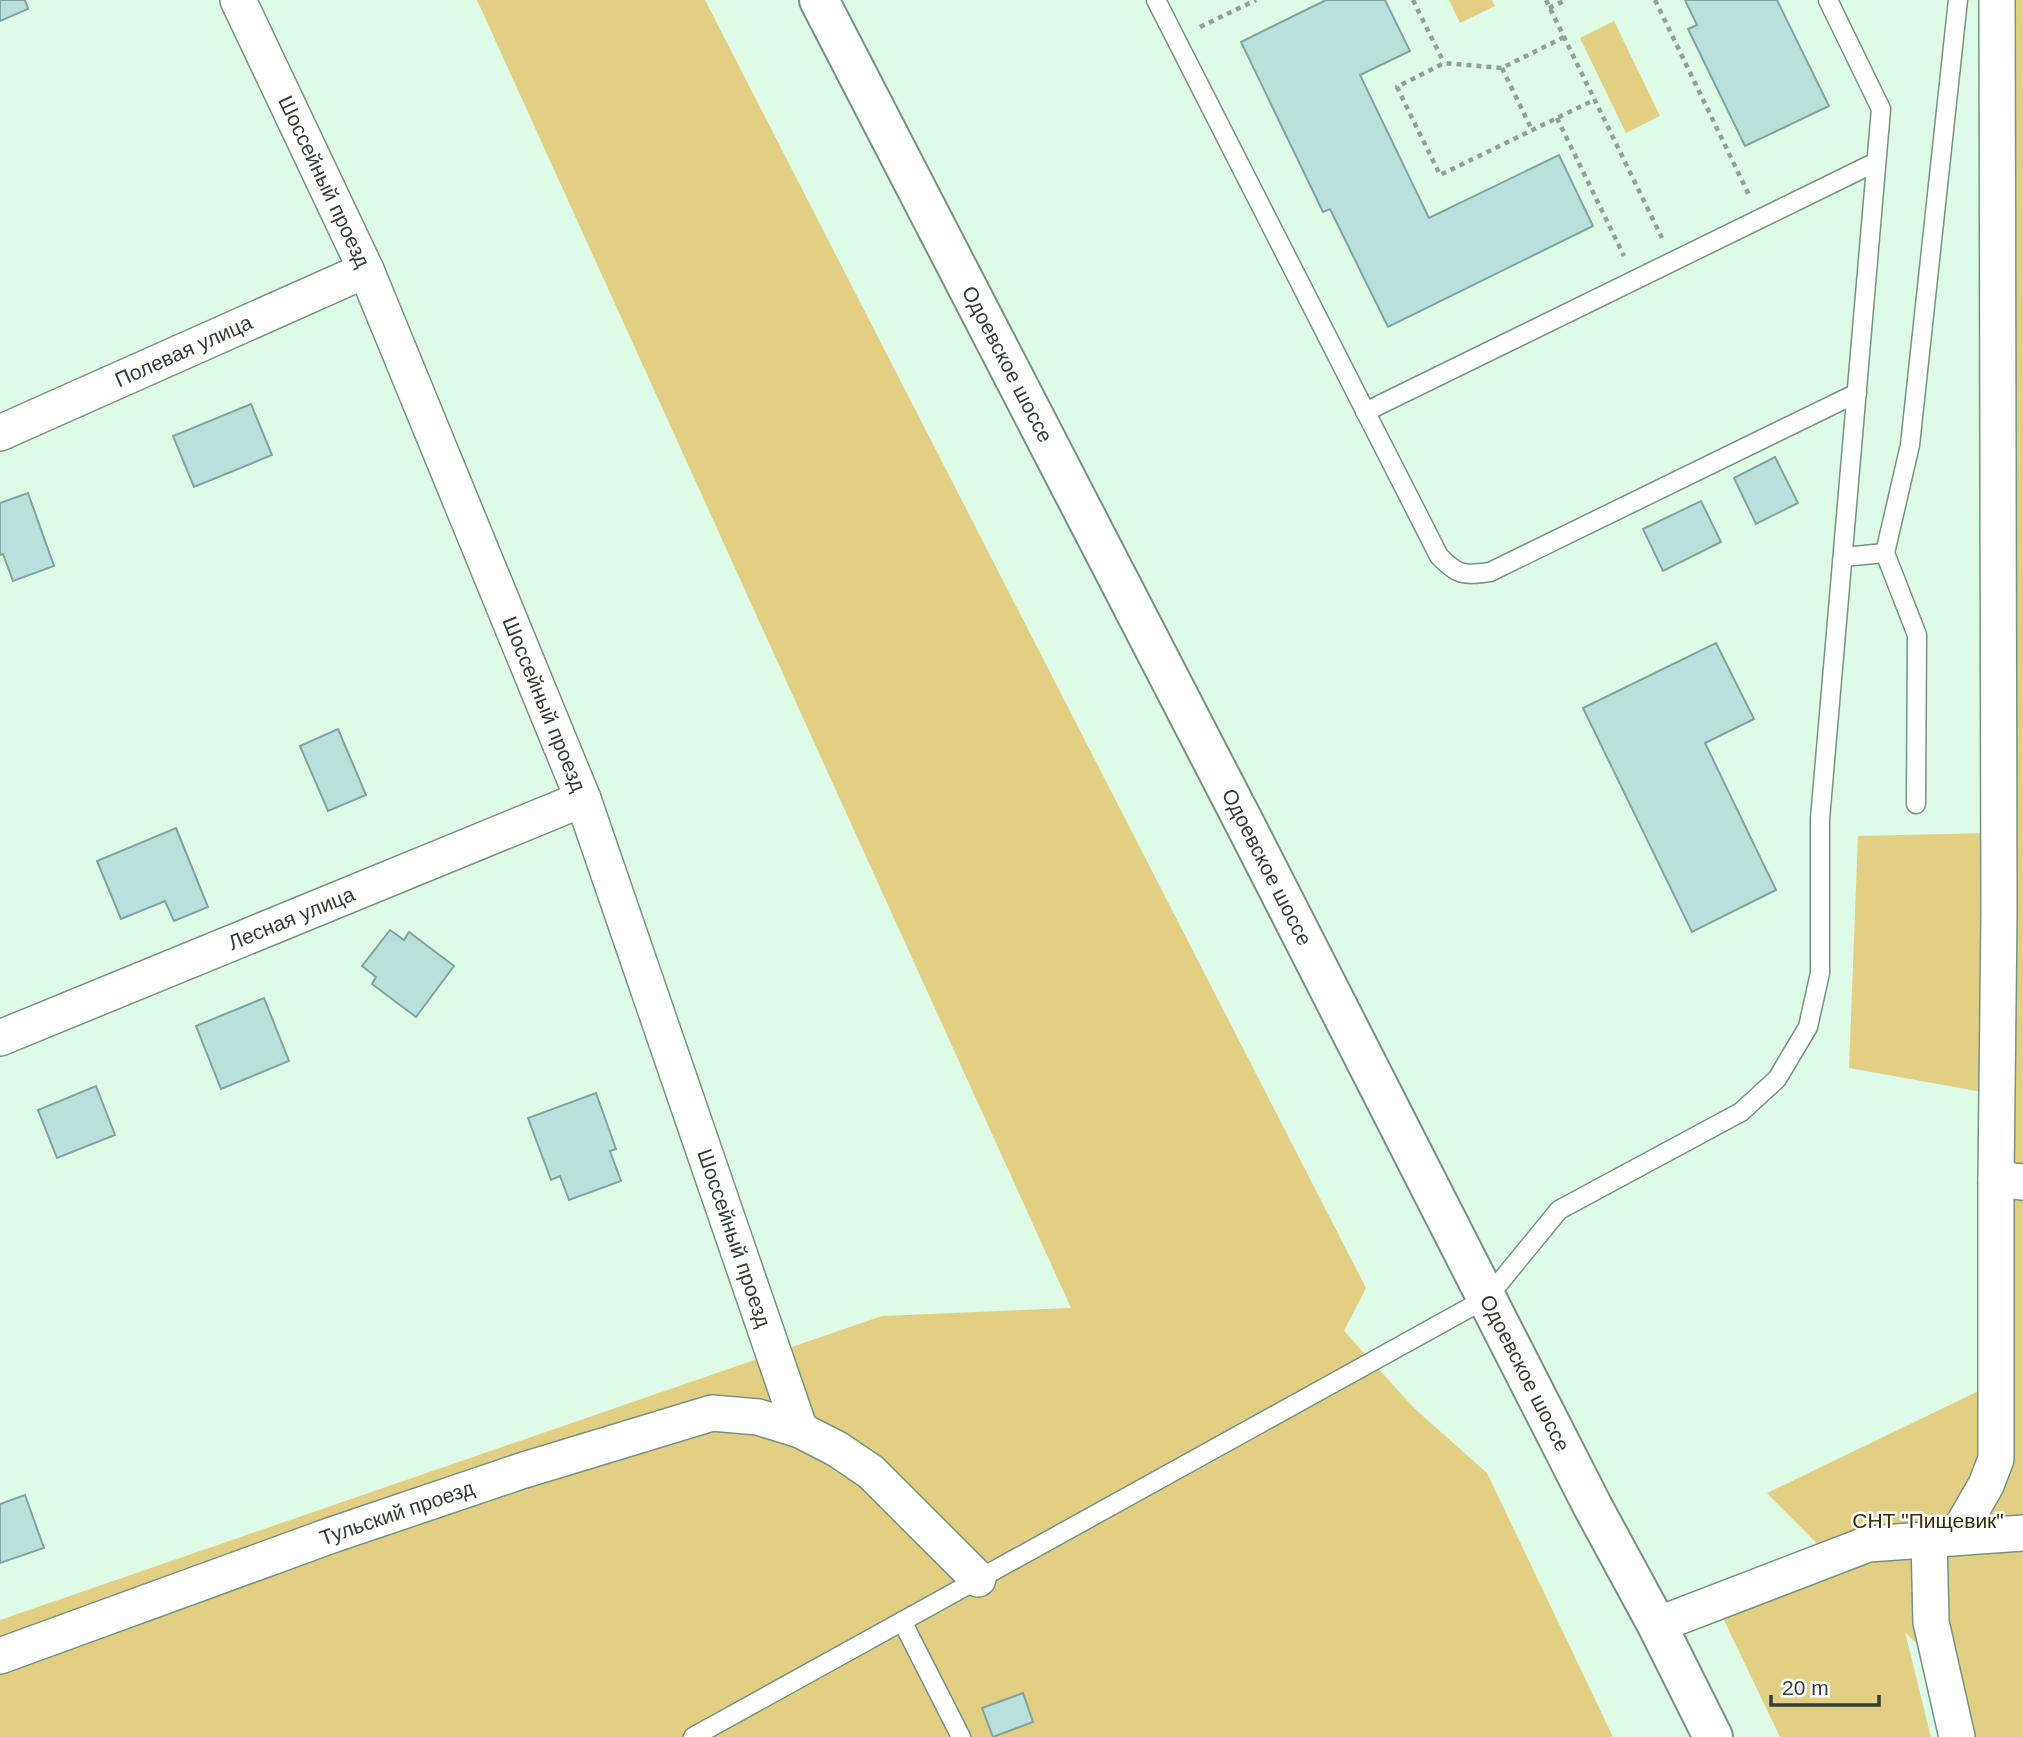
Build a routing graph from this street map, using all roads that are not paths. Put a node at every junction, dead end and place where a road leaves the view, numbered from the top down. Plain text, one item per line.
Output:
1 (238, 0) edge
2 (819, 0) edge
3 (1156, 0) edge
4 (1828, 0) edge
5 (1958, 0) edge
6 (1997, 0) edge
7 (2011, 120) edge
8 (1876, 162) junction
9 (366, 270) junction
10 (1857, 393) junction
11 (1365, 412) junction
12 (0, 433) edge
13 (2011, 473) edge
14 (1885, 553) junction
15 (1843, 557) junction
16 (583, 799) junction
17 (1916, 804) dead end
18 (2011, 834) edge
19 (0, 1038) edge
20 (2010, 1180) edge
21 (1487, 1298) junction
22 (800, 1430) junction
23 (2023, 1533) edge
24 (1942, 1538) junction
25 (978, 1579) junction
26 (902, 1621) junction
27 (1657, 1625) junction
28 (0, 1656) edge
29 (692, 1737) edge
30 (961, 1737) edge
31 (1713, 1737) edge
32 (1957, 1737) edge

1 - 9 street, Шоссейный проезд
2 - 21 main road, Одоевское шоссе
3 - 11 lane
4 - 8 lane
5 - 14 lane
6 - 7 street
7 - 13 street
8 - 10 lane
8 - 11 lane
9 - 12 street, Полевая улица
9 - 16 street, Шоссейный проезд
10 - 11 lane
10 - 15 lane
13 - 18 street
14 - 15 lane
14 - 17 lane
15 - 21 lane
16 - 19 street, Лесная улица
16 - 22 street, Шоссейный проезд
18 - 20 street
20 - 24 street
21 - 25 lane
21 - 27 main road, Одоевское шоссе
22 - 25 street, Тульский проезд
22 - 28 street, Тульский проезд
23 - 24 street
24 - 27 street
24 - 32 street
25 - 26 lane
26 - 29 lane
26 - 30 lane
27 - 31 main road, Одоевское шоссе

